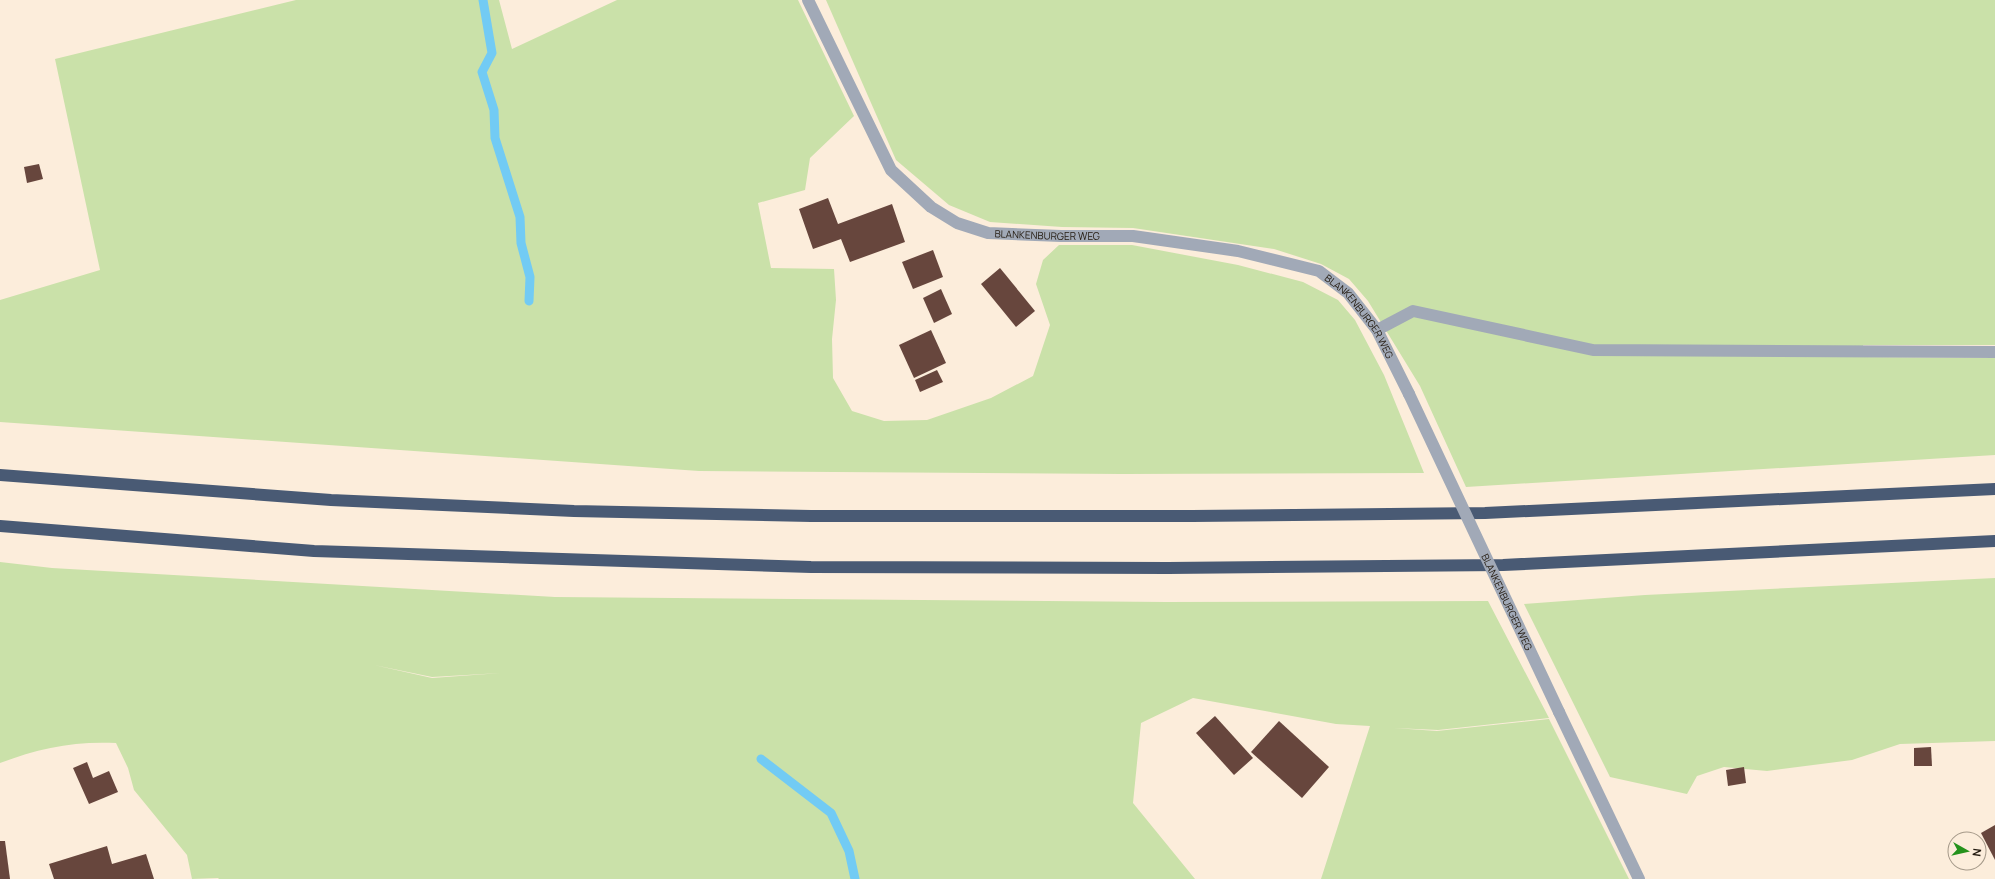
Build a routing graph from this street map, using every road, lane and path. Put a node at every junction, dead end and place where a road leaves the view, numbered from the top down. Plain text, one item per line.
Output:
1 (808, 0) edge
2 (1377, 330) junction
3 (1995, 352) edge
4 (0, 475) edge
5 (1995, 489) edge
6 (0, 526) edge
7 (1995, 540) edge
8 (1639, 879) edge

1 - 2 street, BLANKENBURGER WEG
2 - 3 street
2 - 8 street, BLANKENBURGER WEG, bridge
4 - 5 highway
6 - 7 highway

